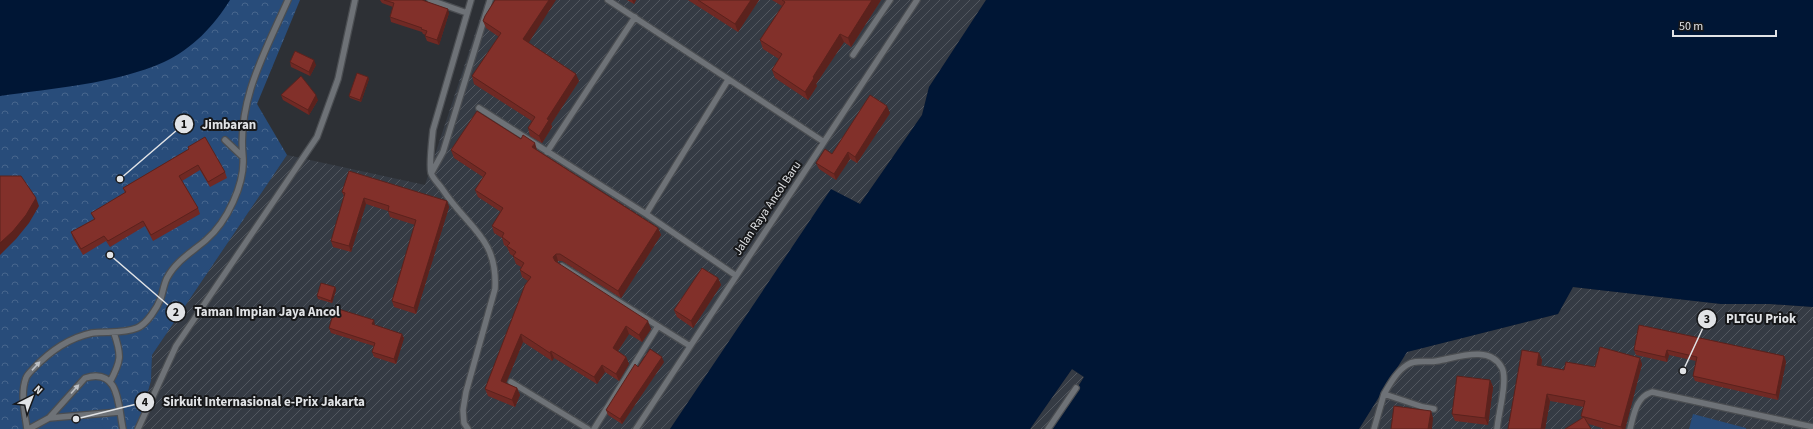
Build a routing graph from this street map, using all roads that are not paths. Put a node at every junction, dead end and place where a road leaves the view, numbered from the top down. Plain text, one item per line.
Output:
1 (288, 0) edge
2 (355, 0) edge
3 (430, 0) edge
4 (471, 0) edge
5 (490, 0) edge
6 (608, 0) edge
7 (890, 0) edge
8 (917, 0) edge
9 (467, 13) junction
10 (634, 17) junction
11 (854, 55) dead end
12 (728, 80) junction
13 (479, 108) dead end
14 (225, 140) dead end
15 (824, 142) junction
16 (547, 152) junction
17 (244, 157) junction
18 (431, 172) junction
19 (646, 214) junction
20 (560, 265) edge
21 (735, 275) junction
22 (658, 326) junction
23 (114, 333) junction
24 (690, 346) junction
25 (110, 382) junction
26 (511, 382) dead end
27 (1076, 388) dead end
28 (1384, 394) junction
29 (1434, 409) dead end
30 (119, 412) junction
31 (49, 418) junction
32 (1787, 421) junction
33 (1813, 427) edge
34 (28, 429) edge
35 (123, 429) edge
36 (138, 429) edge
37 (468, 429) edge
38 (588, 429) edge
39 (594, 429) edge
40 (636, 429) edge
41 (1048, 429) edge
42 (1374, 429) edge
43 (1497, 429) edge
44 (1630, 429) edge
45 (1785, 429) edge

1 - 17 lane
2 - 36 lane
3 - 9 lane
4 - 9 lane
5 - 18 lane
6 - 10 lane
7 - 11 lane
8 - 15 lane, Jalan Raya Ancol Baru
9 - 18 lane
10 - 12 lane
10 - 16 lane
12 - 15 lane
12 - 19 lane
13 - 16 lane
14 - 17 lane
15 - 21 lane, Jalan Raya Ancol Baru
16 - 19 lane
17 - 23 lane
18 - 37 lane
19 - 21 lane
20 - 22 lane
21 - 24 lane, Jalan Raya Ancol Baru
22 - 24 lane
22 - 39 lane
23 - 25 lane
34 -> 23 lane
24 - 40 lane, Jalan Raya Ancol Baru
25 - 30 lane
31 -> 25 lane
26 - 38 lane
27 - 41 lane
28 - 29 lane
28 - 42 lane
28 - 43 lane
30 - 31 lane
30 - 35 lane
31 - 34 lane
32 - 33 lane
32 - 44 lane
32 - 45 lane

